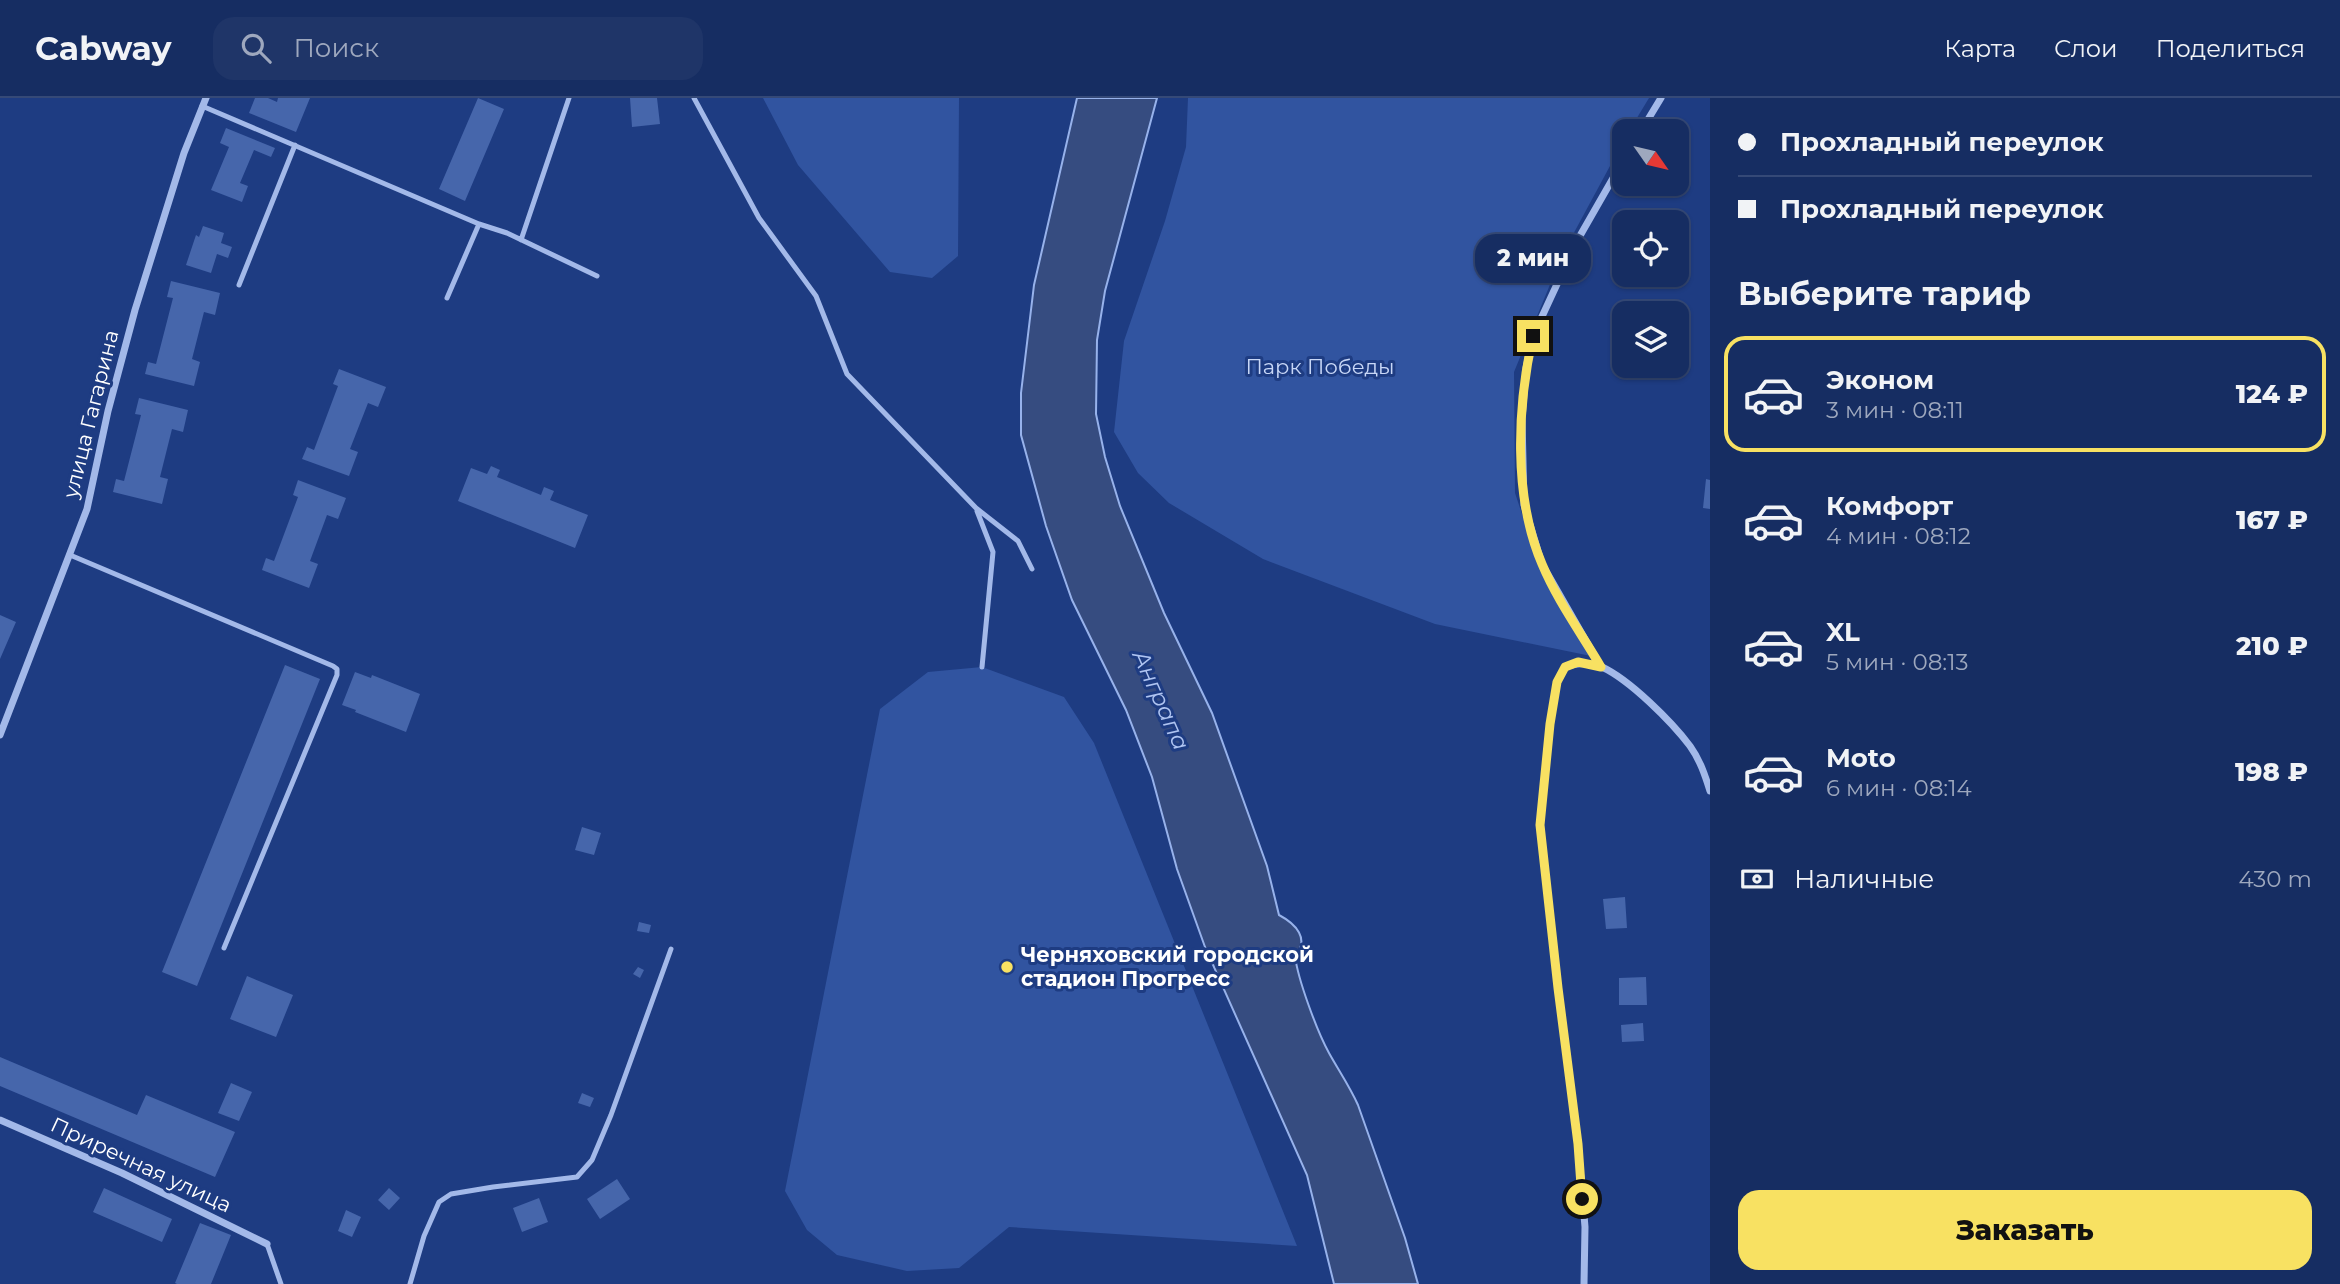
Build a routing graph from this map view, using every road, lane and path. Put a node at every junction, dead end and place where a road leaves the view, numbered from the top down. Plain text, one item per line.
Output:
1 (569, 98) edge
2 (694, 98) edge
3 (1661, 98) edge
4 (204, 102) edge
5 (1648, 119) edge
6 (295, 145) junction
7 (1612, 180) edge
8 (479, 224) junction
9 (521, 240) junction
10 (597, 276) dead end
11 (239, 285) dead end
12 (447, 298) dead end
13 (976, 508) junction
14 (69, 555) junction
15 (1032, 569) dead end
16 (982, 667) dead end
17 (1601, 667) junction
18 (1, 730) edge
19 (1710, 791) edge
20 (224, 948) dead end
21 (671, 949) dead end
22 (0, 1120) edge
23 (267, 1244) joint
24 (281, 1284) edge
25 (410, 1284) edge
26 (1584, 1284) edge

1 - 9 lane
2 - 13 lane
3 - 5 street
4 - 6 lane
4 - 14 street, улица Гагарина
6 - 8 lane
6 - 11 lane
7 - 17 street
8 - 9 lane
8 - 12 lane
9 - 10 lane
13 - 15 lane
13 - 16 lane
14 - 18 street, улица Гагарина
14 - 20 lane
17 - 19 street
17 - 26 street
21 - 25 lane
22 - 23 street, Приречная улица
23 - 24 lane

